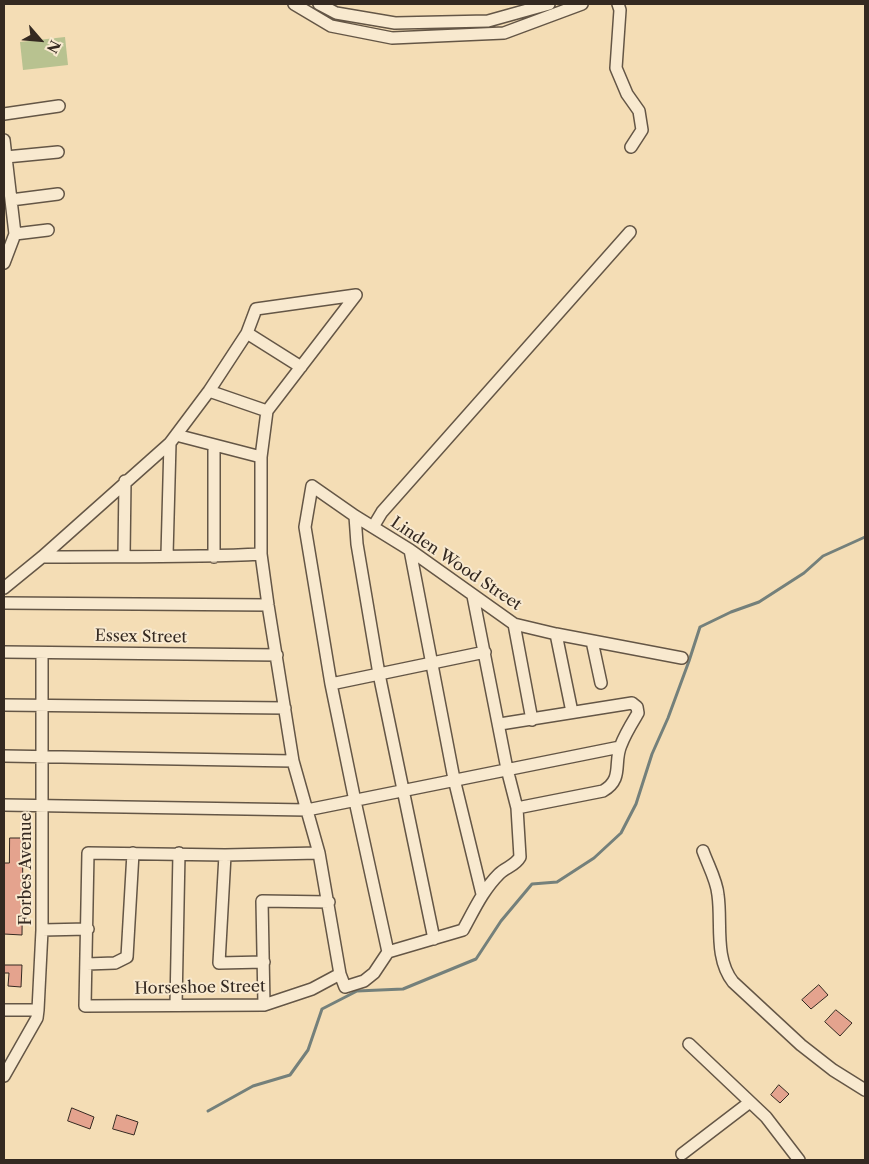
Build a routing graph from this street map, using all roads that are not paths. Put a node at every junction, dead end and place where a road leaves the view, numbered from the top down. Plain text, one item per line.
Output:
1 (294, 4) edge
2 (319, 4) edge
3 (549, 4) edge
4 (582, 4) edge
5 (618, 4) edge
6 (336, 13) junction
7 (331, 26) junction
8 (59, 106) dead end
9 (4, 114) edge
10 (4, 140) edge
11 (631, 147) dead end
12 (58, 152) dead end
13 (6, 157) junction
14 (58, 194) dead end
15 (11, 200) junction
16 (48, 230) dead end
17 (630, 232) dead end
18 (15, 234) junction
19 (4, 262) edge
20 (248, 333) junction
21 (301, 367) junction
22 (209, 391) junction
23 (267, 410) junction
24 (173, 439) junction
25 (214, 445) junction
26 (261, 457) junction
27 (125, 481) junction
28 (355, 516) junction
29 (373, 527) junction
30 (410, 550) junction
31 (261, 554) junction
32 (167, 555) junction
33 (124, 556) junction
34 (42, 557) junction
35 (214, 557) junction
36 (4, 588) edge
37 (473, 596) junction
38 (4, 603) edge
39 (268, 605) junction
40 (514, 624) junction
41 (556, 634) junction
42 (592, 641) junction
43 (4, 652) edge
44 (485, 652) junction
45 (42, 653) junction
46 (277, 655) junction
47 (682, 658) dead end
48 (431, 662) junction
49 (379, 674) junction
50 (601, 683) dead end
51 (331, 684) junction
52 (4, 704) edge
53 (41, 704) junction
54 (285, 708) junction
55 (572, 712) junction
56 (532, 720) junction
57 (500, 724) junction
58 (620, 747) junction
59 (4, 756) edge
60 (42, 757) junction
61 (293, 761) junction
62 (507, 769) junction
63 (454, 779) junction
64 (404, 789) junction
65 (355, 801) junction
66 (4, 806) edge
67 (42, 806) junction
68 (516, 808) junction
69 (307, 810) junction
70 (703, 851) dead end
71 (133, 853) junction
72 (179, 853) junction
73 (319, 853) junction
74 (225, 855) junction
75 (482, 894) junction
76 (328, 902) junction
77 (88, 929) junction
78 (42, 930) junction
79 (434, 939) junction
80 (388, 952) junction
81 (264, 962) junction
82 (87, 964) junction
83 (340, 974) junction
84 (176, 1005) junction
85 (264, 1005) junction
86 (4, 1010) edge
87 (38, 1010) junction
88 (689, 1044) dead end
89 (4, 1076) edge
90 (865, 1090) edge
91 (750, 1102) junction
92 (682, 1154) dead end
93 (798, 1160) edge

1 - 7 street
2 - 6 street
3 - 6 street
4 - 7 street
5 - 11 street
6 - 7 street
8 - 9 street
10 - 13 street
12 - 13 street
13 - 15 street
14 - 15 street
15 - 18 street
16 - 18 street
17 - 29 street
18 - 19 street
20 - 21 street
20 - 21 street
20 - 22 street
21 - 23 street
22 - 23 street
22 - 24 street
23 - 26 street
24 - 25 street
24 - 27 street
24 - 32 street
25 - 26 street
25 - 35 street
26 - 31 street
27 - 33 street
27 - 34 street
28 - 29 street, Linden Wood Street
28 - 49 street
28 - 51 street, Linden Wood Street
29 - 30 street, Linden Wood Street
30 - 37 street, Linden Wood Street
30 - 48 street
31 - 35 street
31 - 39 street
32 - 33 street
32 - 35 street
33 - 34 street
34 - 36 street
37 - 40 street, Linden Wood Street
37 - 44 street
38 - 39 street
39 - 46 street
40 - 41 street, Linden Wood Street
40 - 56 street
41 - 42 street, Linden Wood Street
41 - 55 street
42 - 47 street, Linden Wood Street
42 - 50 street
43 - 45 street, Essex Street
44 - 48 street
44 - 57 street
45 - 46 street, Essex Street
45 - 53 street, Forbes Avenue
46 - 54 street
48 - 49 street
48 - 63 street
49 - 51 street
49 - 64 street
51 - 65 street
52 - 53 street
53 - 54 street
53 - 60 street, Forbes Avenue
54 - 61 street
55 - 56 street
55 - 58 street
56 - 57 street
57 - 62 street
58 - 62 street
58 - 68 street
59 - 60 street
60 - 61 street
60 - 67 street, Forbes Avenue
61 - 69 street
62 - 63 street
62 - 68 street
63 - 64 street
63 - 75 street
64 - 65 street
64 - 79 street
65 - 69 street
65 - 80 street
66 - 67 street
67 - 69 street
67 - 78 street, Forbes Avenue
68 - 75 street
69 - 73 street
70 - 90 street
71 - 72 street
71 - 77 street
71 - 82 street
72 - 74 street
72 - 84 street
73 - 74 street
73 - 76 street
74 - 81 street
75 - 79 street
76 - 81 street
76 - 83 street
77 - 78 street
77 - 82 street
78 - 87 street, Forbes Avenue
79 - 80 street
80 - 83 street
81 - 85 street
82 - 84 street, Horseshoe Street
83 - 85 street, Horseshoe Street
84 - 85 street, Horseshoe Street
86 - 87 street
87 - 89 street, Forbes Avenue
88 - 91 street
91 - 92 street
91 - 93 street

